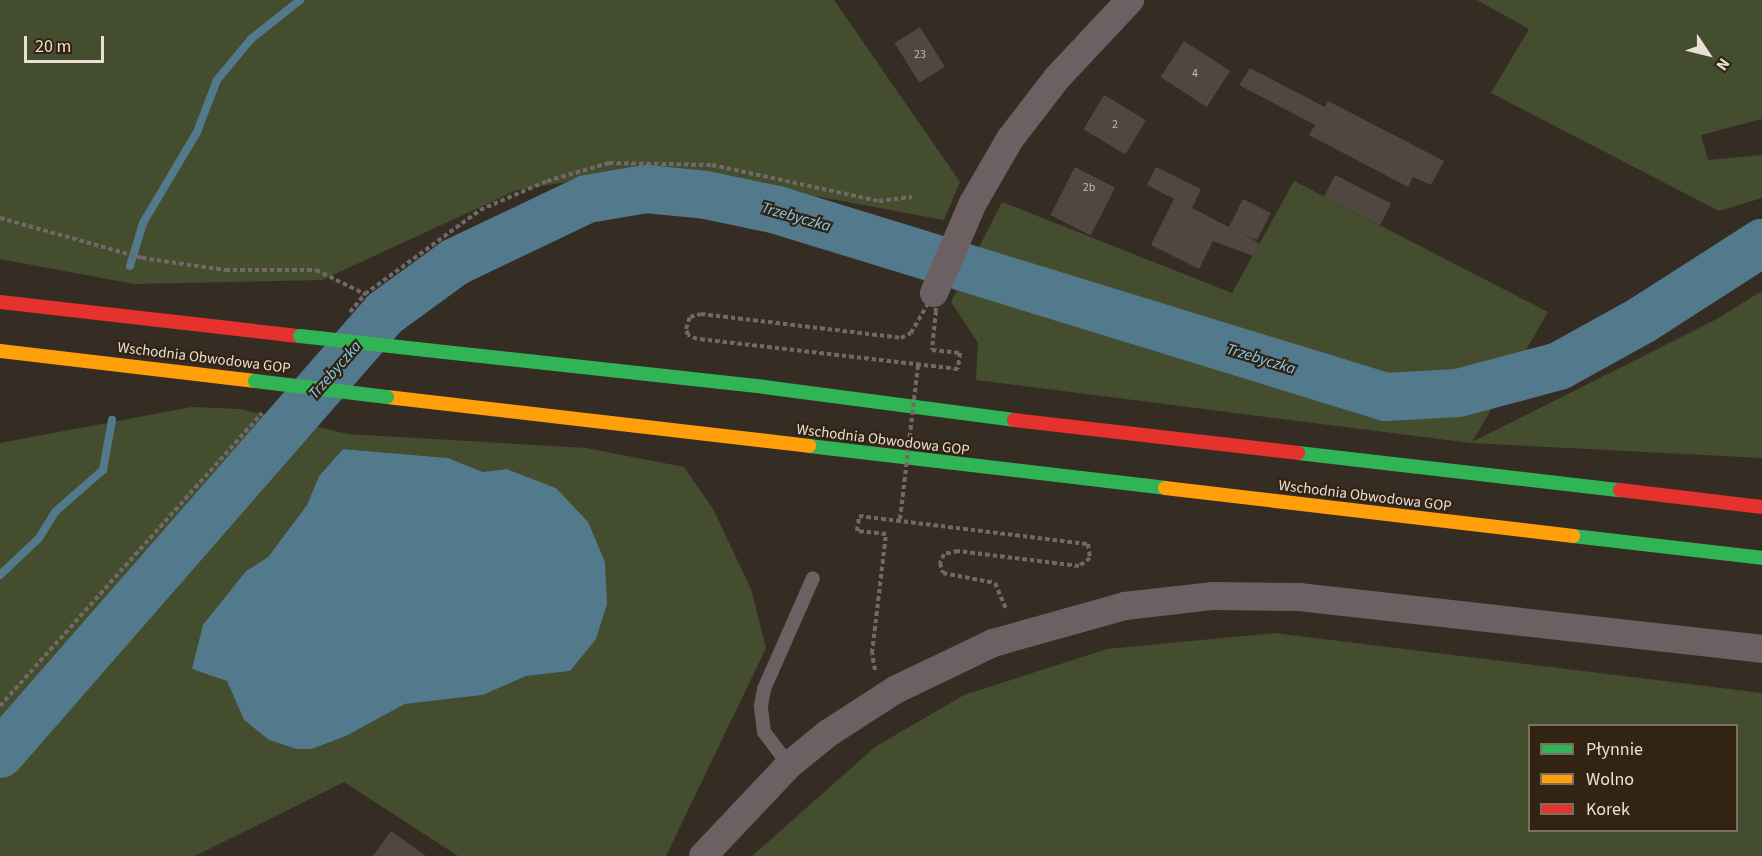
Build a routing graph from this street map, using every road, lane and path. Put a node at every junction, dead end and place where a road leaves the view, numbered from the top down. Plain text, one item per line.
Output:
1 (1130, 0) edge
2 (912, 197) dead end
3 (0, 218) edge
4 (934, 293) joint
5 (365, 294) junction
6 (0, 302) edge
7 (342, 320) dead end
8 (935, 323) dead end
9 (0, 351) edge
10 (918, 365) junction
11 (266, 408) dead end
12 (1762, 507) edge
13 (900, 519) junction
14 (1762, 558) edge
15 (813, 578) dead end
16 (1010, 617) dead end
17 (1762, 649) edge
18 (880, 679) dead end
19 (0, 706) edge
20 (789, 765) junction
21 (703, 856) edge

1 - 4 street
2 - 5 path
3 - 5 path
4 - 10 path
5 - 7 path
6 - 12 highway, bridge
8 - 10 path
9 - 14 highway, Wschodnia Obwodowa GOP, bridge
10 - 13 path, bridge
11 - 19 path
13 - 16 path
13 - 18 path
15 - 20 lane
17 - 20 street
20 - 21 street

